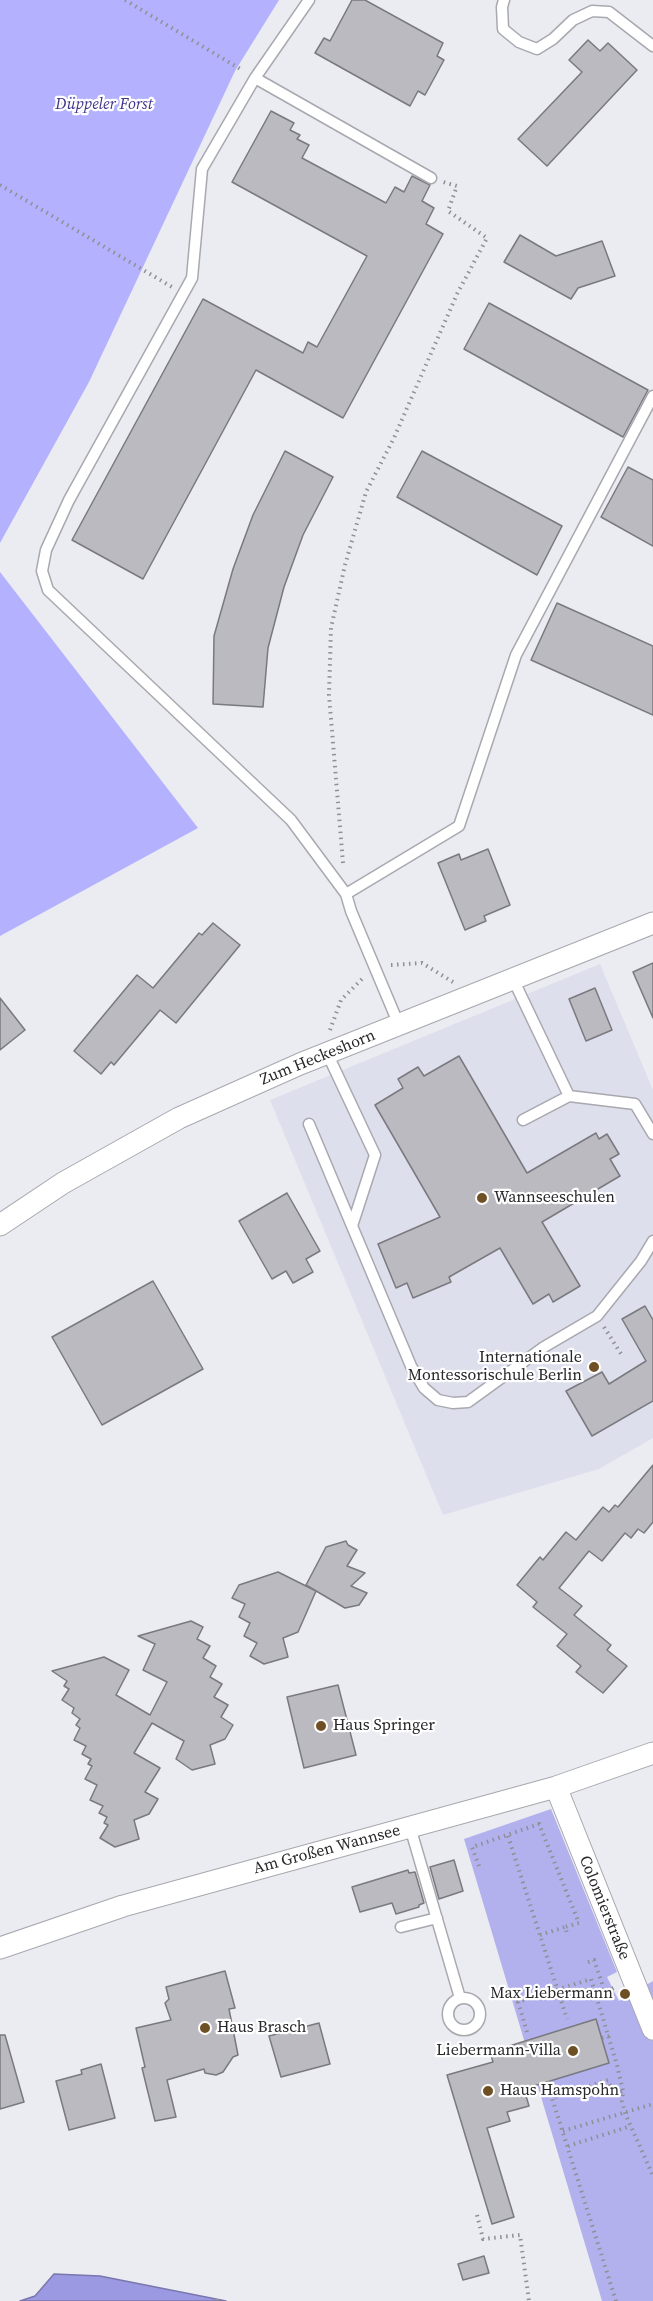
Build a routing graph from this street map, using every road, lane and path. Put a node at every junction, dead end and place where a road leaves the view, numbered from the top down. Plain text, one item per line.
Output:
1 (124, 0) edge
2 (309, 0) edge
3 (504, 0) edge
4 (653, 46) edge
5 (255, 78) junction
6 (431, 178) joint
7 (0, 185) edge
8 (183, 294) junction
9 (653, 396) edge
10 (346, 894) junction
11 (653, 923) edge
12 (374, 966) junction
13 (513, 979) junction
14 (474, 995) junction
15 (399, 1025) junction
16 (323, 1054) junction
17 (569, 1096) junction
18 (523, 1120) dead end
19 (309, 1124) dead end
20 (653, 1134) edge
21 (0, 1226) edge
22 (352, 1226) junction
23 (653, 1241) edge
24 (597, 1316) junction
25 (623, 1357) dead end
26 (653, 1753) edge
27 (556, 1787) junction
28 (410, 1827) junction
29 (508, 1836) junction
30 (479, 1866) dead end
31 (436, 1918) junction
32 (401, 1927) dead end
33 (565, 1927) junction
34 (567, 1933) dead end
35 (540, 1935) junction
36 (0, 1948) edge
37 (588, 1962) dead end
38 (632, 1978) junction
39 (557, 1990) junction
40 (460, 1998) dead end
41 (567, 2019) dead end
42 (653, 2029) edge
43 (527, 2032) dead end
44 (610, 2036) junction
45 (602, 2038) dead end
46 (623, 2091) junction
47 (653, 2104) edge
48 (625, 2113) junction
49 (631, 2126) junction
50 (563, 2131) junction
51 (568, 2146) junction
52 (653, 2176) edge
53 (477, 2215) dead end
54 (529, 2301) edge
55 (616, 2301) edge

1 - 5 path
2 - 5 lane
3 - 4 lane
5 - 6 lane
5 - 8 lane
6 - 10 path
7 - 8 path
8 - 10 lane
9 - 10 lane
10 - 12 lane
11 - 13 street, Zum Heckeshorn
12 - 14 path
12 - 15 lane
12 - 16 path
13 - 14 street, Zum Heckeshorn
13 - 17 lane
14 - 15 street, Zum Heckeshorn
15 - 16 street, Zum Heckeshorn
16 - 21 street, Zum Heckeshorn
16 - 22 lane
17 - 18 lane
17 - 20 lane
19 - 22 lane
22 - 24 lane
23 - 24 lane
24 - 25 path
26 - 27 street, Am Großen Wannsee
27 - 28 street, Am Großen Wannsee
27 - 38 street, Colomierstraße
28 - 31 lane
28 - 36 street, Am Großen Wannsee
29 - 30 path
29 - 33 path
29 - 35 path
31 - 32 lane
31 - 40 lane
33 - 34 path
33 - 35 path
35 - 39 path
37 - 38 path
38 - 42 street, Colomierstraße
39 - 41 path
39 - 43 path
39 - 44 path
44 - 45 path
44 - 46 path
46 - 48 path
46 - 50 path
47 - 48 path
48 - 49 path
48 - 50 path
49 - 51 path
49 - 52 path
50 - 51 path
51 - 55 path
53 - 54 path

